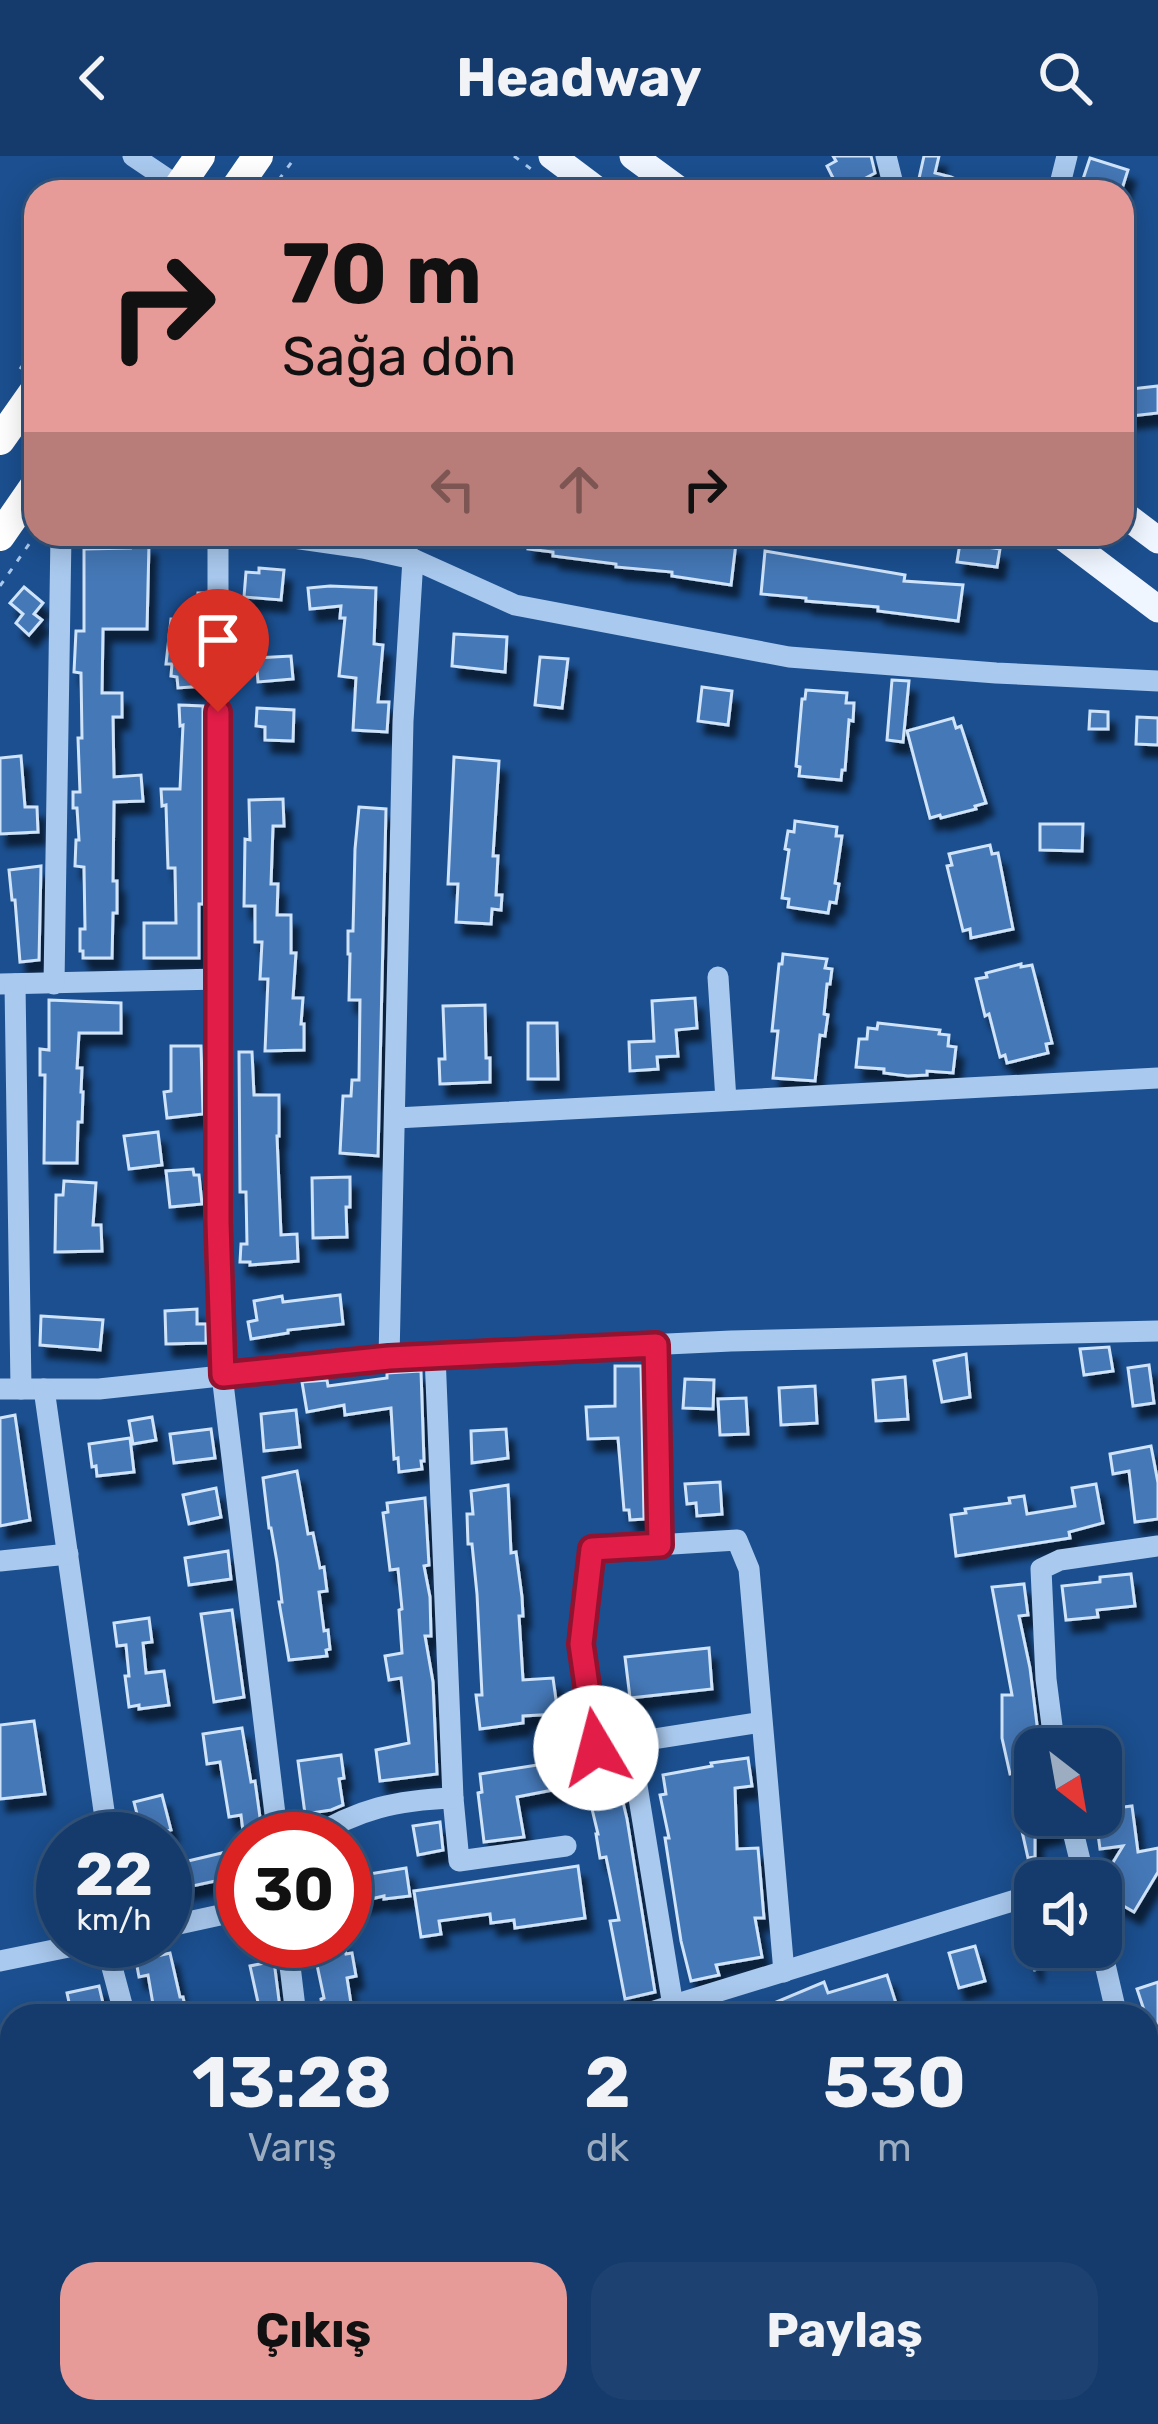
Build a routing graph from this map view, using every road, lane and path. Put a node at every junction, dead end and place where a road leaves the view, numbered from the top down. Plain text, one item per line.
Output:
1 (133, 156) edge
2 (552, 156) edge
3 (634, 156) edge
4 (165, 180) edge
5 (584, 180) edge
6 (666, 180) edge
7 (24, 406) edge
8 (0, 440) edge
9 (24, 502) edge
10 (0, 536) edge
11 (28, 546) edge
12 (61, 546) edge
13 (218, 546) edge
14 (349, 546) edge
15 (1076, 546) edge
16 (413, 559) junction
17 (0, 586) edge
18 (1158, 609) edge
19 (1158, 681) edge
20 (718, 977) dead end
21 (219, 979) junction
22 (8, 984) edge
23 (54, 984) junction
24 (1158, 1078) edge
25 (726, 1100) junction
26 (396, 1118) junction
27 (1158, 1331) edge
28 (656, 1345) junction
29 (435, 1355) junction
30 (389, 1358) junction
31 (223, 1375) junction
32 (22, 1389) edge
33 (660, 1545) junction
34 (1158, 1546) edge
35 (68, 1554) junction
36 (0, 1561) edge
37 (762, 1722) junction
38 (1052, 1728) edge
39 (630, 1742) junction
40 (453, 1798) junction
41 (104, 1812) edge
42 (275, 1812) edge
43 (361, 1812) edge
44 (566, 1846) dead end
45 (1014, 1901) edge
46 (36, 1954) edge
47 (0, 1961) edge
48 (110, 1968) edge
49 (290, 1968) edge
50 (1106, 1968) edge
51 (784, 1972) junction
52 (121, 2004) edge
53 (295, 2004) edge
54 (673, 2004) edge
55 (680, 2004) edge
56 (1114, 2004) edge

1 - 4 street
2 - 5 main road
3 - 6 main road
7 - 8 highway
9 - 10 highway
11 - 17 path
12 - 23 street
13 - 21 street
14 - 16 street
15 - 18 main road
16 - 19 street
16 - 26 street
20 - 25 street
21 - 23 street
21 - 31 street
22 - 23 street
22 - 32 street
24 - 25 street
25 - 26 street
26 - 30 street
27 - 28 street
28 - 29 street
28 - 33 street
29 - 30 street
29 - 40 street
30 - 31 street
31 - 32 street
31 - 42 street
32 - 35 street
33 - 37 street
33 - 39 street
34 - 38 street
35 - 36 street
35 - 41 street
37 - 39 street
37 - 51 street
39 - 54 street
40 - 43 street
40 - 44 street
45 - 51 street
46 - 47 street
48 - 52 street
49 - 53 street
50 - 56 street
51 - 55 street

